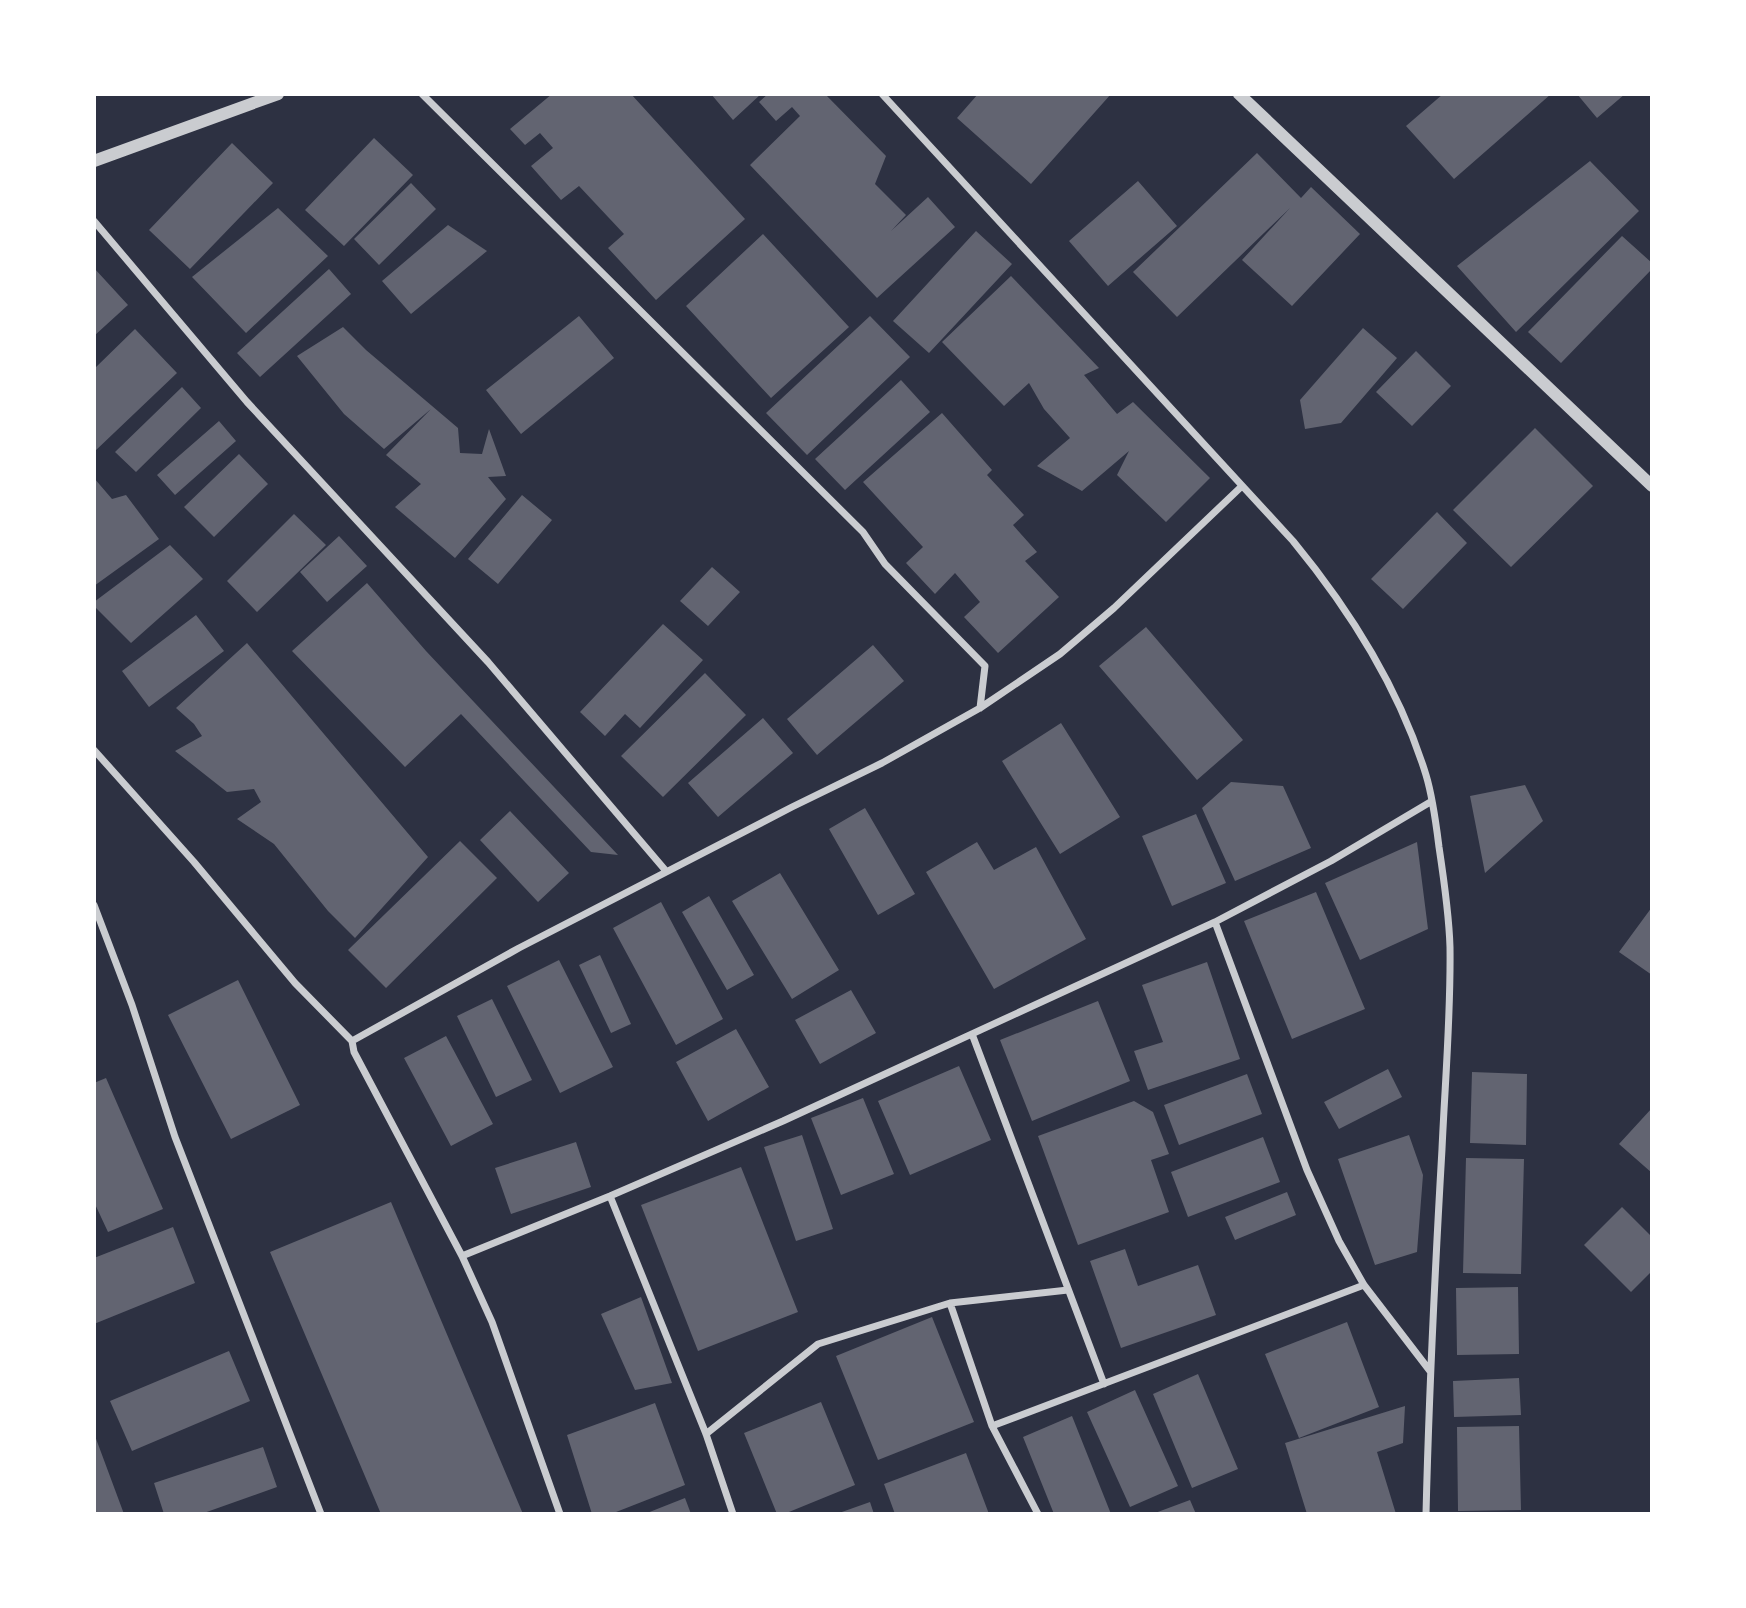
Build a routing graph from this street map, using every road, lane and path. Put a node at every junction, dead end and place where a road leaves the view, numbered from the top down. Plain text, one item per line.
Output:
1 (278, 94) edge
2 (422, 94) edge
3 (881, 94) edge
4 (1239, 94) edge
5 (94, 162) edge
6 (94, 221) edge
7 (1242, 486) junction
8 (1651, 486) edge
9 (980, 708) junction
10 (94, 750) edge
11 (1432, 801) junction
12 (667, 871) junction
13 (94, 905) edge
14 (1215, 922) junction
15 (972, 1034) junction
16 (352, 1041) junction
17 (610, 1196) junction
18 (462, 1256) junction
19 (1364, 1285) junction
20 (1068, 1290) junction
21 (950, 1303) junction
22 (1430, 1371) junction
23 (1104, 1384) junction
24 (992, 1426) junction
25 (706, 1434) junction
26 (321, 1514) edge
27 (560, 1514) edge
28 (733, 1514) edge
29 (1038, 1514) edge
30 (1426, 1514) edge

1 - 5 street
2 - 9 street
3 - 7 street
4 - 8 street
6 - 12 street
7 - 9 street
7 - 11 street
9 - 12 street
10 - 16 street
11 - 14 street
11 - 22 street
12 - 16 street
13 - 26 street
14 - 15 street
14 - 19 street
15 - 17 street
15 - 20 street
16 - 18 street
17 - 18 street
17 - 25 street
18 - 27 street
19 - 22 street
19 - 23 street
20 - 21 street
20 - 23 street
21 - 24 street
21 - 25 street
22 - 30 street
23 - 24 street
24 - 29 street
25 - 28 street

